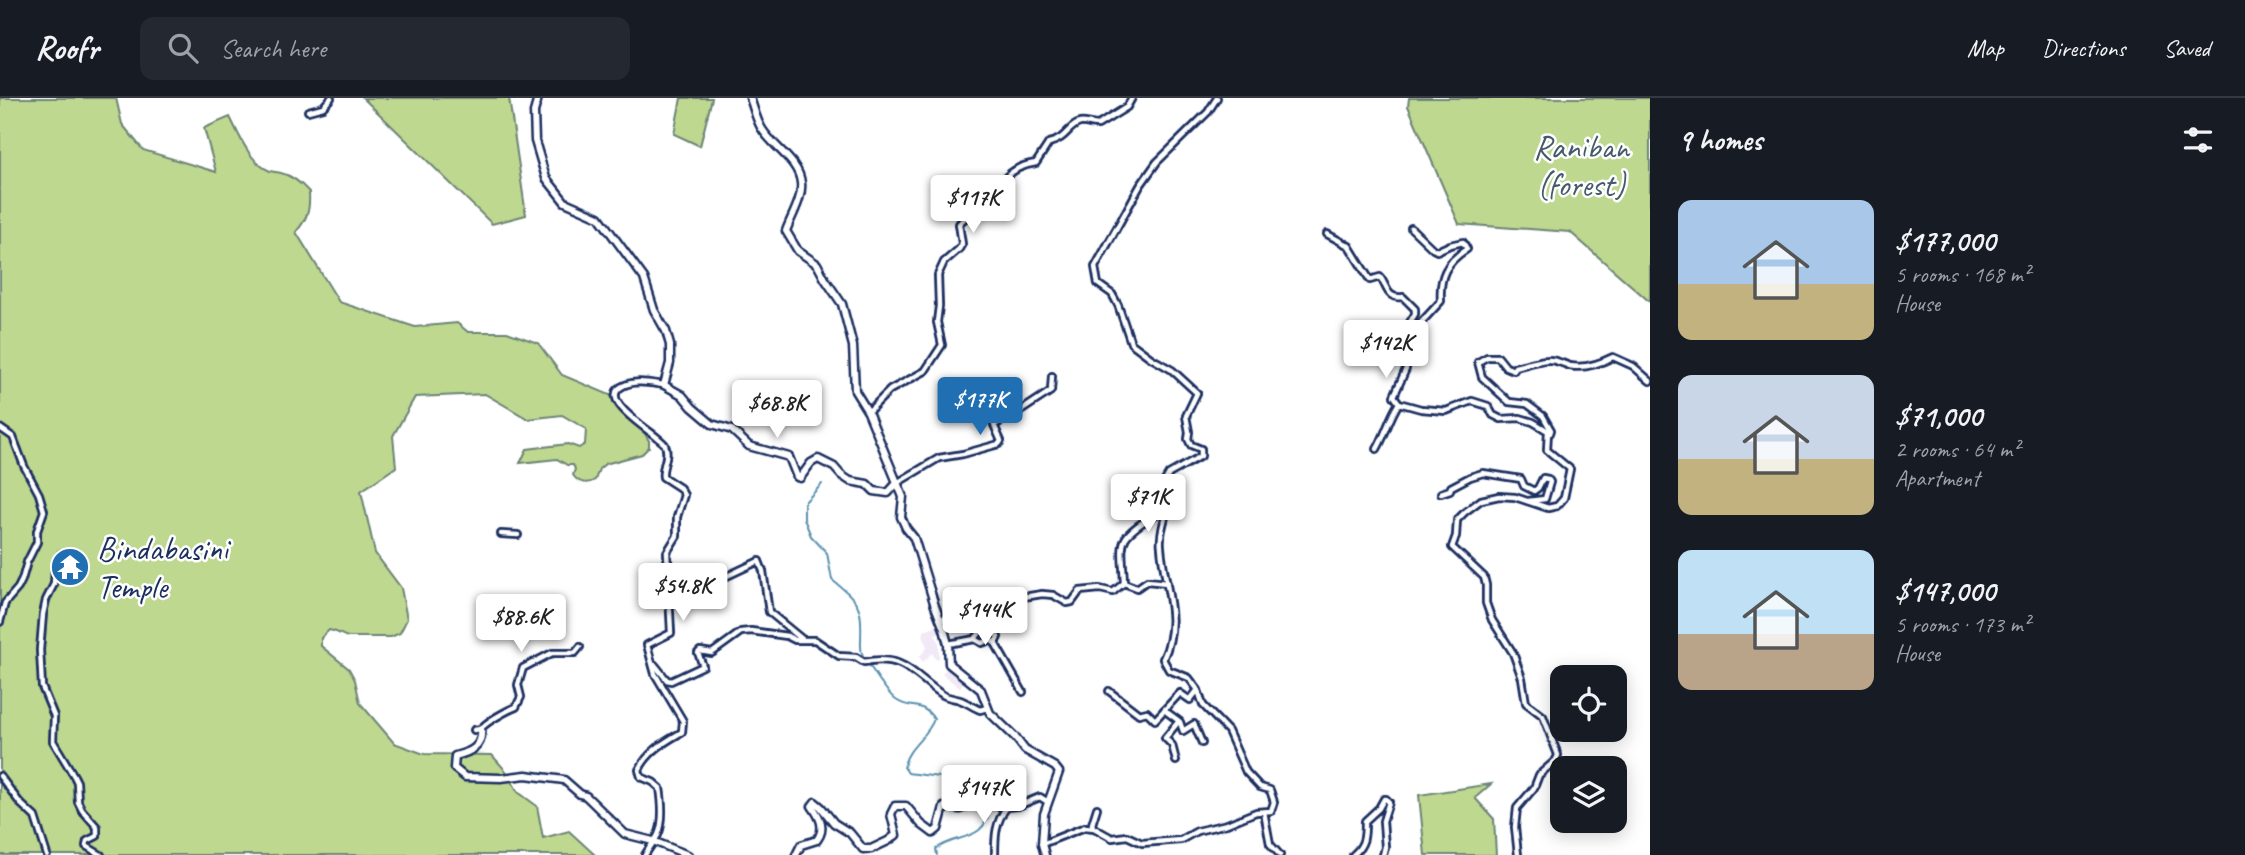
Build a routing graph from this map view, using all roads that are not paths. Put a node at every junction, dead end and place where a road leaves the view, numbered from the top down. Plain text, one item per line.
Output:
1 (331, 98) edge
2 (538, 98) edge
3 (750, 98) edge
4 (1132, 98) edge
5 (1217, 98) edge
6 (308, 111) dead end
7 (1411, 228) dead end
8 (1327, 234) dead end
9 (1407, 351) junction
10 (1052, 376) dead end
11 (1650, 381) edge
12 (664, 385) junction
13 (1399, 403) junction
14 (868, 412) junction
15 (0, 428) edge
16 (1548, 434) junction
17 (1377, 449) dead end
18 (897, 483) junction
19 (1163, 484) junction
20 (1441, 493) dead end
21 (1527, 501) junction
22 (501, 534) dead end
23 (518, 535) dead end
24 (61, 554) dead end
25 (668, 562) junction
26 (1124, 583) junction
27 (1167, 583) junction
28 (993, 606) junction
29 (940, 620) junction
30 (0, 622) edge
31 (988, 622) junction
32 (802, 639) junction
33 (975, 639) junction
34 (995, 643) junction
35 (948, 644) junction
36 (580, 647) dead end
37 (653, 664) junction
38 (1198, 690) junction
39 (1109, 691) dead end
40 (1023, 692) dead end
41 (987, 708) junction
42 (1164, 710) junction
43 (1179, 721) junction
44 (477, 729) joint
45 (1202, 743) dead end
46 (1176, 761) dead end
47 (0, 776) edge
48 (1048, 802) junction
49 (1007, 807) junction
50 (1097, 808) dead end
51 (1264, 812) junction
52 (1094, 828) junction
53 (653, 841) junction
54 (1042, 844) junction
55 (47, 855) edge
56 (101, 855) edge
57 (646, 855) edge
58 (688, 855) edge
59 (796, 855) edge
60 (995, 855) edge
61 (1045, 855) edge
62 (1280, 855) edge
63 (1353, 855) edge
64 (1383, 855) edge
65 (1518, 855) edge

1 - 6 street
2 - 12 street
3 - 14 street
4 - 14 street
5 - 19 street
7 - 9 street
8 - 9 street
9 - 13 street
10 - 18 street
11 - 16 street
12 - 18 street
12 - 25 street
13 - 16 street
13 - 17 street
14 - 18 street
15 - 30 street
16 - 21 street
18 - 29 street
19 - 26 street
19 - 27 street
20 - 21 street
21 - 65 street
22 - 23 street
24 - 56 street
25 - 32 street
25 - 37 street
26 - 27 street
26 - 28 street
27 - 38 street
28 - 29 street
28 - 31 street
29 - 35 street
31 - 33 street
31 - 34 street
32 - 37 street
32 - 41 street
33 - 34 street
33 - 35 street
34 - 40 street
35 - 41 street
36 - 44 street
37 - 53 street
38 - 42 street
38 - 51 street
39 - 42 street
41 - 48 street
42 - 43 street
43 - 45 street
43 - 46 street
44 - 53 street
47 - 55 street
48 - 49 street
48 - 54 street
49 - 59 street
49 - 60 street
50 - 52 street
51 - 52 street
51 - 62 street
52 - 54 street
53 - 57 street
53 - 58 street
54 - 61 street
63 - 64 street

